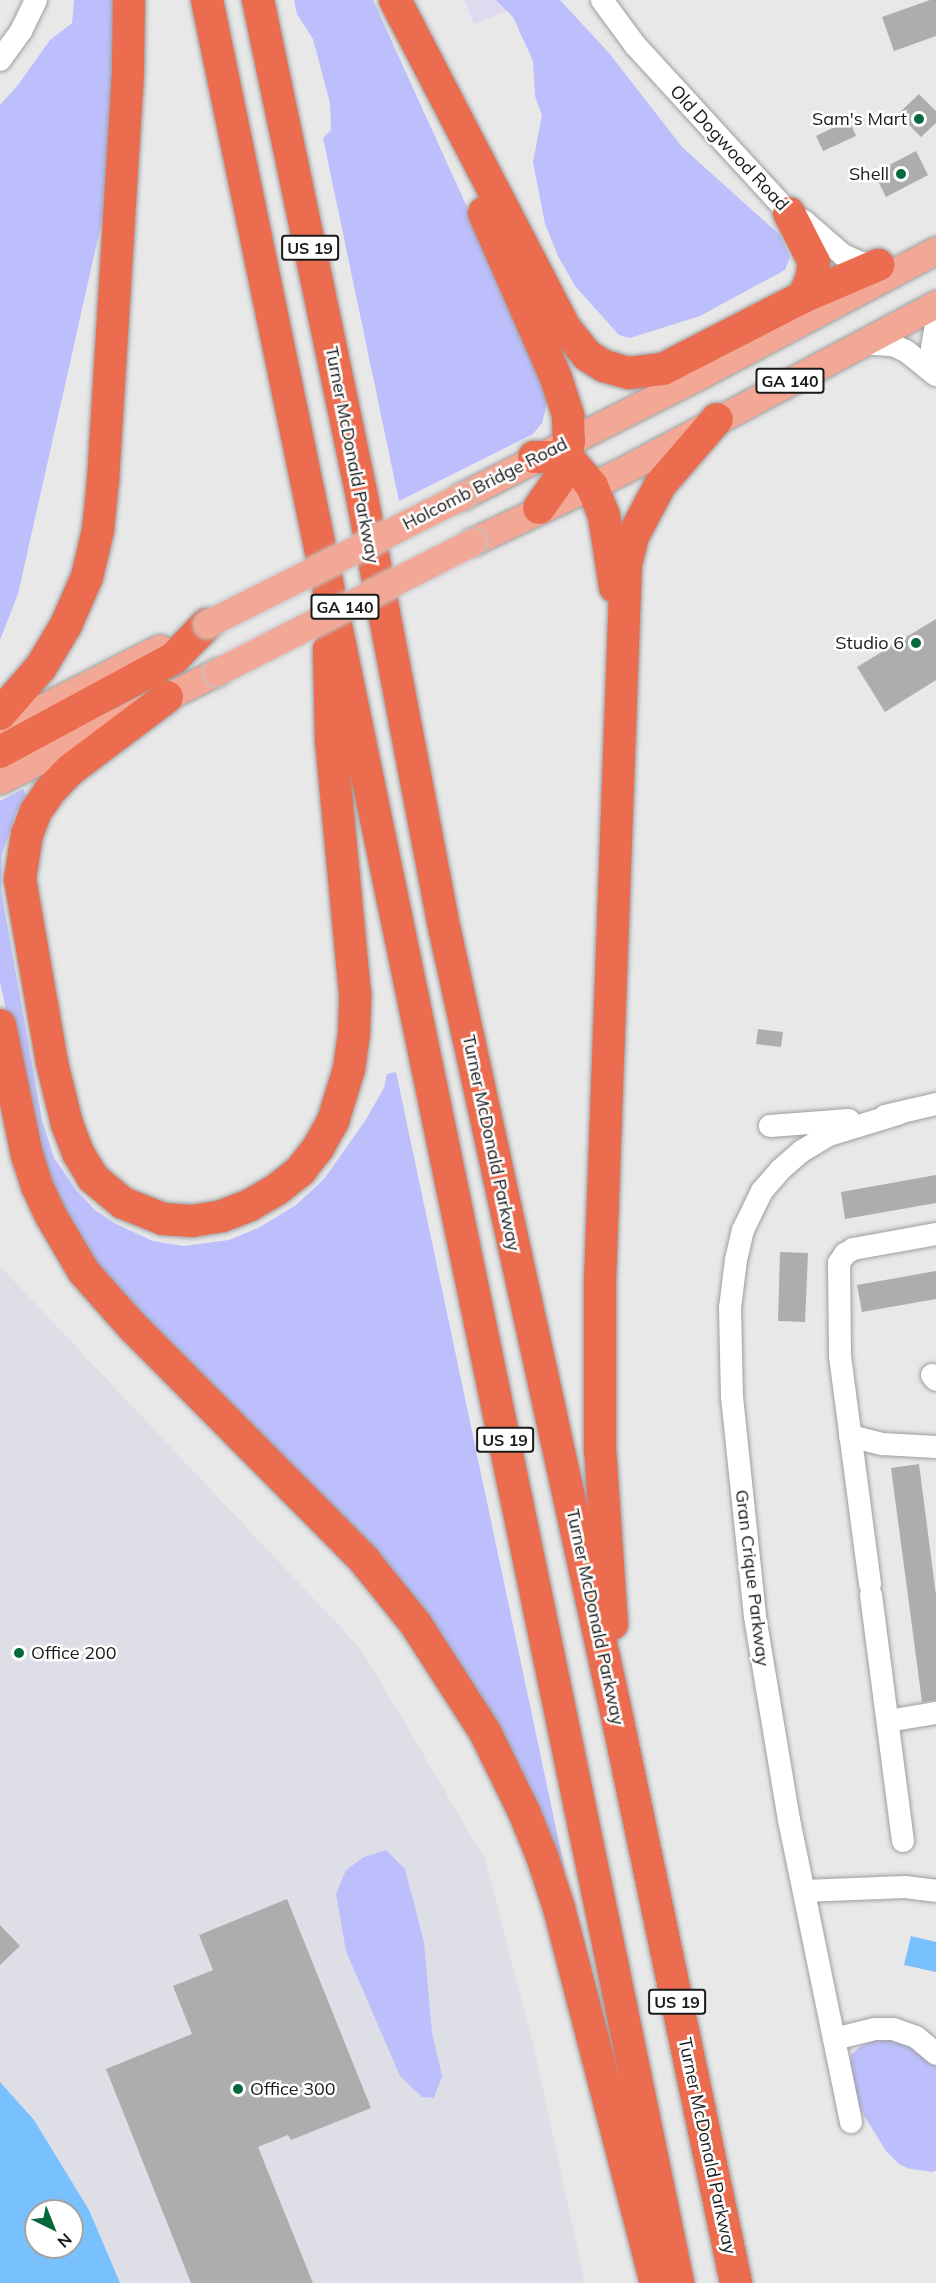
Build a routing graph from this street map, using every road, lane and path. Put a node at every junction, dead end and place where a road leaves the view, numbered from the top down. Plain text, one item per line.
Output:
1 (36, 0) edge
2 (129, 0) edge
3 (207, 0) edge
4 (258, 0) edge
5 (394, 0) edge
6 (602, 0) edge
7 (0, 60) edge
8 (789, 213) junction
9 (936, 249) edge
10 (878, 265) junction
11 (803, 297) junction
12 (936, 304) edge
13 (936, 325) edge
14 (862, 343) junction
15 (936, 358) edge
16 (936, 375) edge
17 (717, 419) junction
18 (567, 451) junction
19 (534, 457) joint
20 (592, 486) junction
21 (539, 508) junction
22 (332, 597) junction
23 (207, 624) junction
24 (623, 632) junction
25 (167, 697) junction
26 (0, 714) edge
27 (0, 729) edge
28 (0, 752) edge
29 (0, 780) edge
30 (0, 1025) edge
31 (936, 1104) edge
32 (897, 1114) junction
33 (770, 1126) dead end
34 (936, 1234) edge
35 (850, 1436) junction
36 (936, 1446) edge
37 (936, 1713) edge
38 (618, 1721) junction
39 (888, 1721) junction
40 (903, 1841) dead end
41 (936, 1891) edge
42 (804, 1892) junction
43 (834, 2039) junction
44 (936, 2054) edge
45 (851, 2122) dead end
46 (656, 2283) edge
47 (678, 2283) edge
48 (736, 2283) edge

1 - 7 street
2 - 26 highway
3 - 22 highway, US 19
4 - 38 highway, Turner McDonald Parkway / US 19
5 - 11 highway
5 - 18 highway
6 - 8 street, Old Dogwood Road
8 - 10 street, Old Dogwood Road
8 - 11 highway
9 - 10 main road
9 - 18 main road, Holcomb Bridge Road / GA 140
10 - 11 highway
12 - 14 main road, GA 140
13 - 15 street
14 - 16 street
14 - 17 main road, GA 140
17 - 20 main road, GA 140
17 - 24 highway
18 - 19 highway
18 - 20 highway
18 - 21 highway
19 - 23 main road, Holcomb Bridge Road / GA 140, bridge
20 - 21 main road, GA 140
20 - 24 highway
21 - 25 main road, GA 140, bridge
22 - 25 highway
22 - 47 highway, US 19
23 - 27 main road, Holcomb Bridge Road / GA 140
23 - 28 highway
24 - 38 highway
25 - 29 main road, GA 140
30 - 46 highway
31 - 32 street
32 - 33 street
32 - 42 street, Gran Crique Parkway
34 - 35 street
35 - 36 street
35 - 39 street
37 - 39 street
38 - 48 highway, Turner McDonald Parkway / US 19
39 - 40 street
41 - 42 street
42 - 43 street, Gran Crique Parkway
43 - 44 street
43 - 45 street, Gran Crique Parkway

